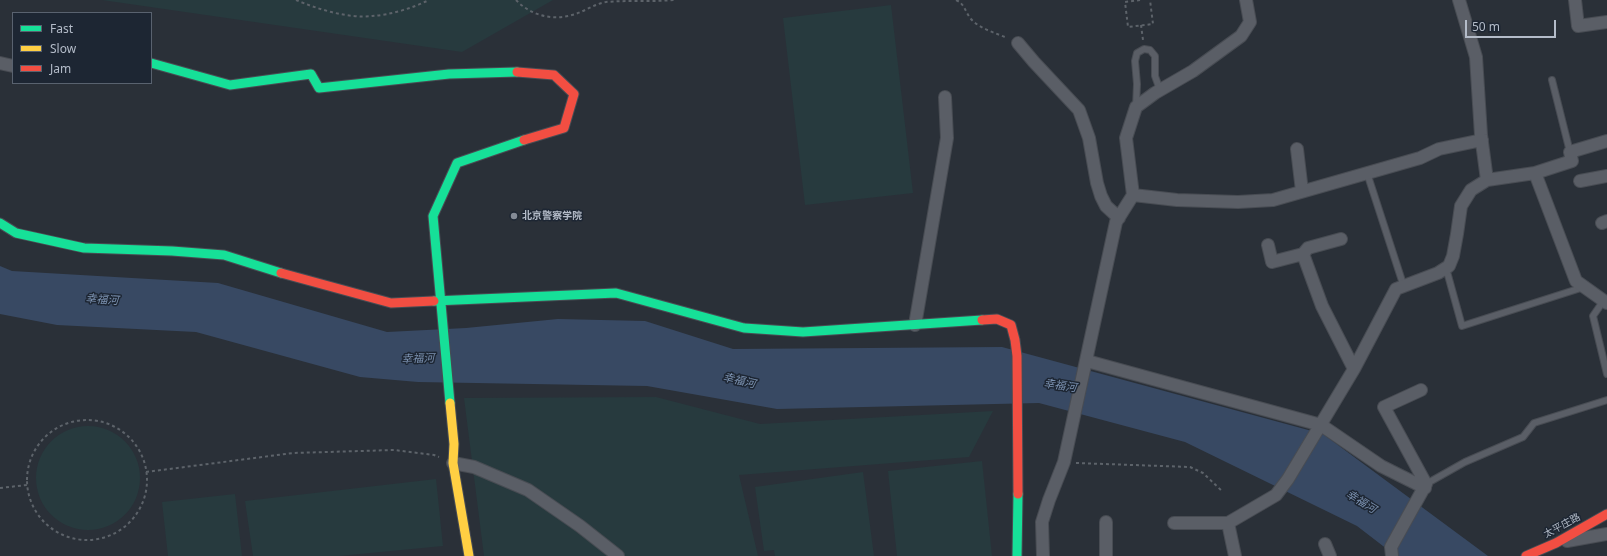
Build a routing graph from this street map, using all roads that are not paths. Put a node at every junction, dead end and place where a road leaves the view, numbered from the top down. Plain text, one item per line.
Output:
1 (1246, 0) edge
2 (1459, 0) edge
3 (1575, 0) edge
4 (1607, 22) edge
5 (1018, 43) road end
6 (152, 63) edge
7 (0, 64) edge
8 (12, 66) edge
9 (1552, 80) dead end
10 (1160, 90) junction
11 (945, 97) dead end
12 (1136, 107) junction
13 (1482, 140) junction
14 (1607, 141) edge
15 (1297, 149) dead end
16 (1570, 152) junction
17 (1366, 173) junction
18 (1535, 173) junction
19 (1607, 176) edge
20 (1487, 180) junction
21 (1580, 182) dead end
22 (1302, 191) junction
23 (1133, 195) junction
24 (1119, 218) junction
25 (0, 223) edge
26 (1341, 239) dead end
27 (1268, 245) dead end
28 (1303, 254) junction
29 (1446, 268) junction
30 (1404, 287) junction
31 (1585, 287) junction
32 (440, 301) junction
33 (1605, 302) edge
34 (915, 325) junction
35 (1086, 363) junction
36 (1354, 369) junction
37 (1607, 374) edge
38 (1421, 390) dead end
39 (1607, 400) edge
40 (1321, 424) junction
41 (453, 463) junction
42 (1425, 488) junction
43 (1607, 514) edge
44 (1106, 522) dead end
45 (1174, 523) dead end
46 (1228, 523) junction
47 (1607, 534) edge
48 (1556, 543) junction
49 (1325, 544) dead end
50 (469, 556) edge
51 (618, 556) edge
52 (1017, 556) edge
53 (1043, 556) edge
54 (1106, 556) edge
55 (1235, 556) edge
56 (1330, 556) edge
57 (1392, 556) edge
58 (1526, 556) edge

1 - 10 street
2 - 13 street
3 - 4 street
5 - 24 street
6 - 32 street
7 - 8 street
9 - 16 lane
10 - 12 street
10 - 12 lane
11 - 34 street
12 - 23 street
13 - 17 street
13 - 20 street
14 - 16 street
15 - 22 street
16 - 18 street
17 - 22 street
17 - 30 lane
18 - 20 street
18 - 31 street
19 - 21 street
20 - 29 street
22 - 23 street
23 - 24 street
24 - 35 street
25 - 32 street
26 - 28 street
27 - 28 street
28 - 36 street
29 - 30 street
29 - 31 lane
30 - 36 street
31 - 33 street
32 - 34 street
32 - 41 street
33 - 37 lane
34 - 52 street
35 - 40 street
35 - 53 street
36 - 40 street
38 - 42 street
39 - 42 lane
40 - 42 street
40 - 46 street
41 - 50 street
41 - 51 street
42 - 57 street
43 - 48 street, 太平庄路
44 - 54 street
45 - 46 street
46 - 55 street
47 - 48 street
48 - 58 street, 太平庄路
49 - 56 street

